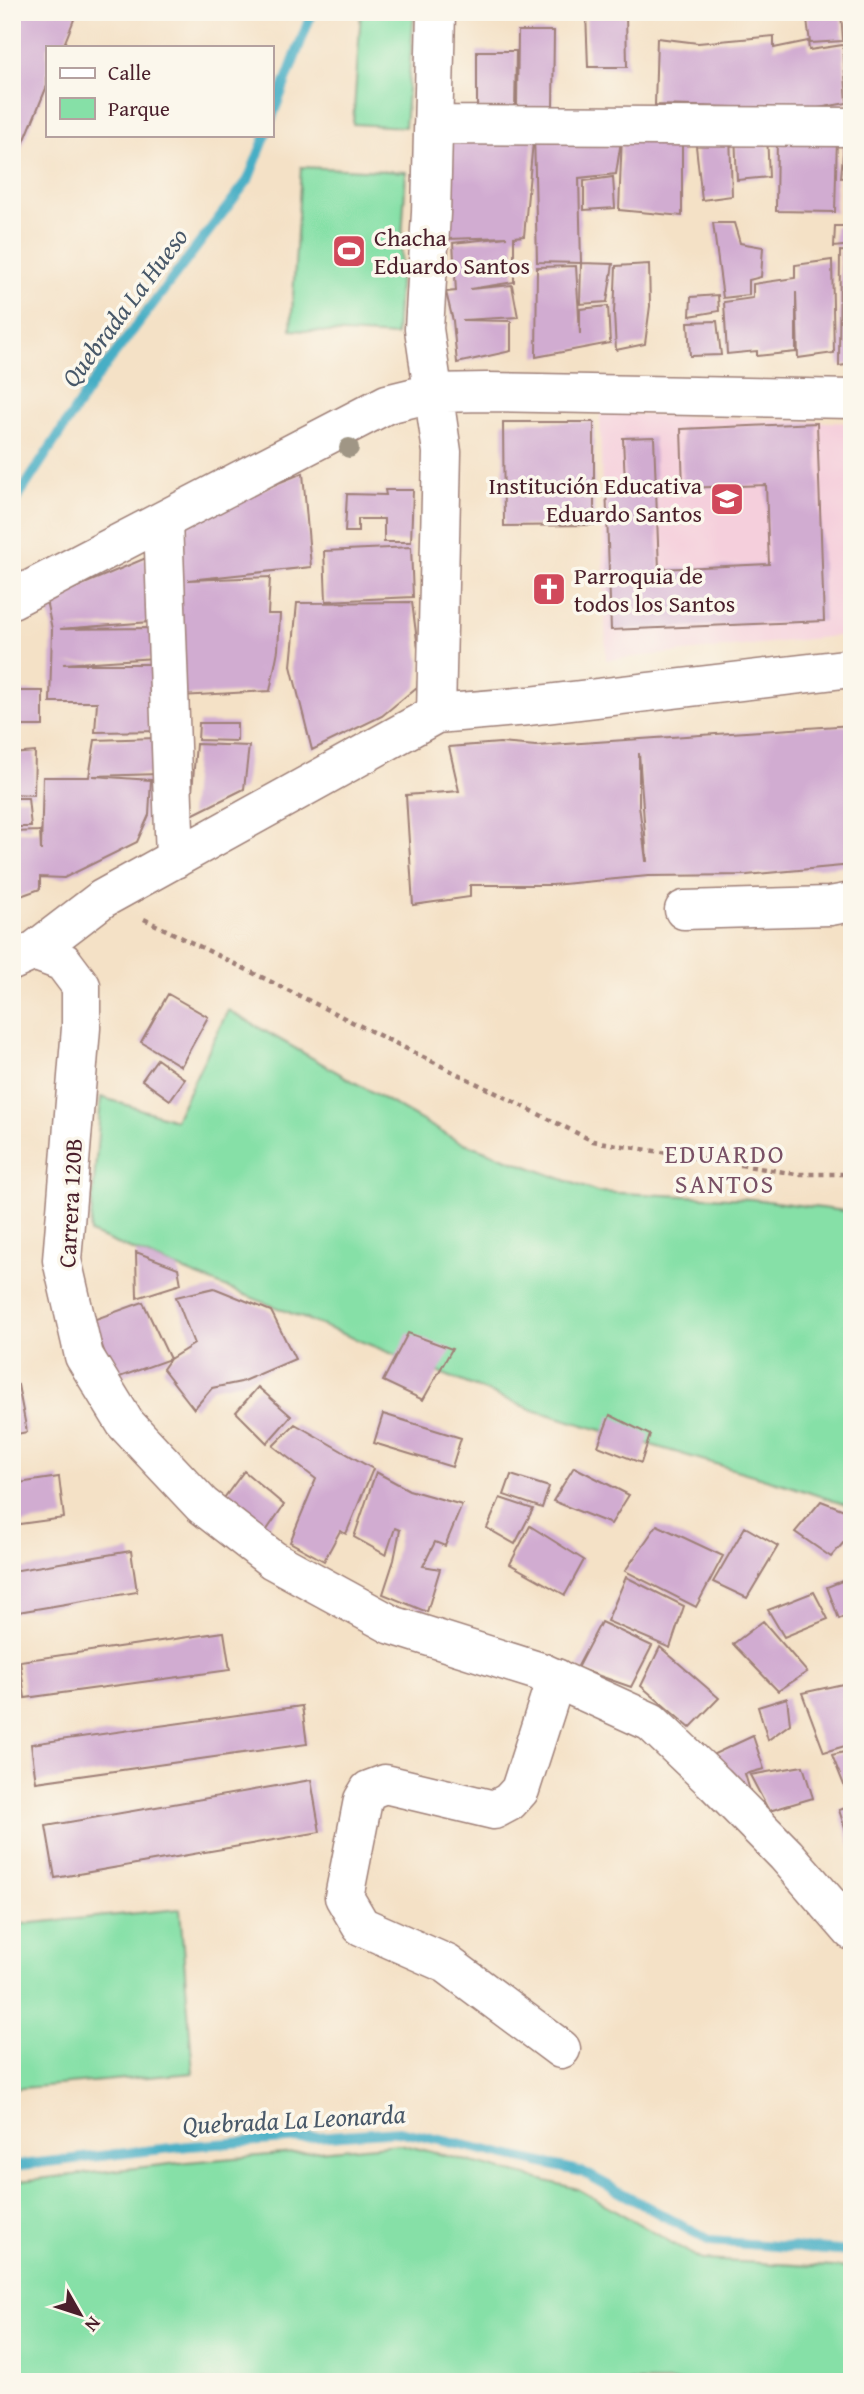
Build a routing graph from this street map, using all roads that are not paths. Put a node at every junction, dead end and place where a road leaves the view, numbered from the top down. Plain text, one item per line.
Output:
1 (436, 12) edge
2 (433, 125) junction
3 (852, 128) edge
4 (432, 393) junction
5 (852, 400) edge
6 (163, 521) junction
7 (12, 599) edge
8 (852, 668) edge
9 (436, 714) junction
10 (175, 859) junction
11 (852, 902) edge
12 (684, 910) dead end
13 (23, 956) edge
14 (556, 1678) junction
15 (852, 1931) edge
16 (561, 2049) dead end

1 - 2 street
2 - 3 street
2 - 4 street
4 - 5 street
4 - 6 street
4 - 9 street
6 - 7 street
6 - 10 street
8 - 9 street
9 - 10 street
10 - 13 street
11 - 12 street
13 - 14 street, Carrera 120B
14 - 15 street, Carrera 120B
14 - 16 street

